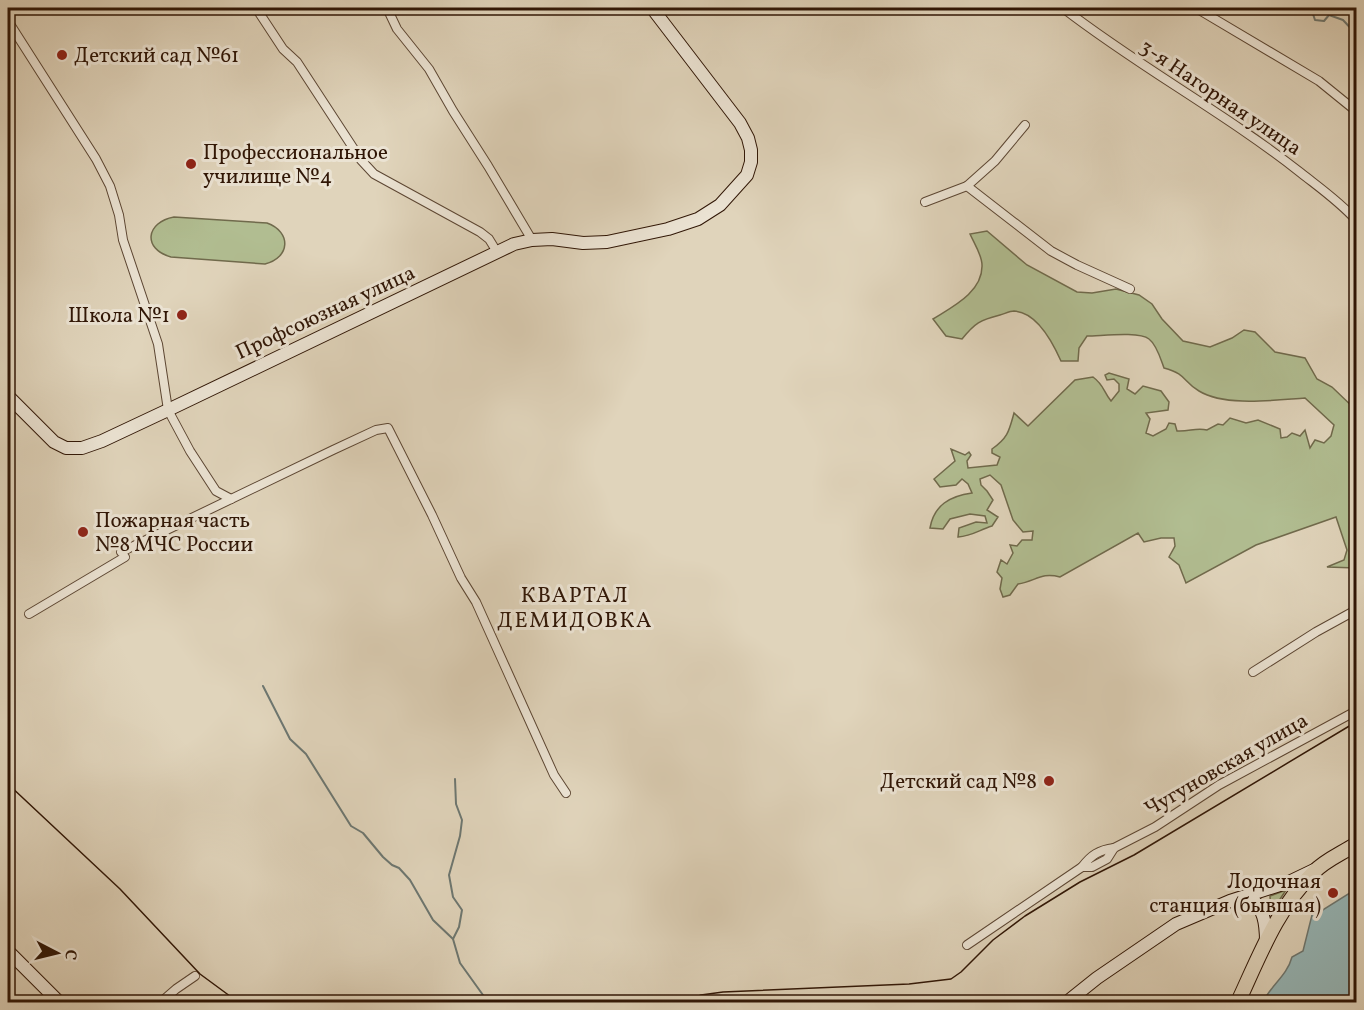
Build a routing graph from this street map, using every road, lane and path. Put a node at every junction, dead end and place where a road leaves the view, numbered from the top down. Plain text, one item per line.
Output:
1 (256, 8) edge
2 (387, 8) edge
3 (652, 8) edge
4 (1063, 8) edge
5 (1196, 8) edge
6 (8, 21) edge
7 (1356, 111) edge
8 (1025, 125) dead end
9 (967, 186) junction
10 (925, 202) dead end
11 (1356, 220) edge
12 (532, 240) junction
13 (497, 252) junction
14 (1130, 289) dead end
15 (8, 396) edge
16 (168, 410) junction
17 (231, 499) junction
18 (1356, 610) edge
19 (29, 614) dead end
20 (1253, 672) dead end
21 (1356, 711) edge
22 (566, 793) dead end
23 (1356, 844) edge
24 (1316, 870) junction
25 (1249, 896) junction
26 (1266, 942) junction
27 (968, 945) dead end
28 (8, 951) edge
29 (195, 976) dead end
30 (59, 1002) edge
31 (161, 1002) edge
32 (1067, 1002) edge
33 (1238, 1002) edge

1 - 13 street
2 - 12 street
3 - 12 main road, Профсоюзная улица
4 - 11 street, 3-я Нагорная улица
5 - 7 street
6 - 16 street
8 - 9 street
9 - 10 street
9 - 14 street
12 - 13 main road, Профсоюзная улица
13 - 16 main road, Профсоюзная улица
15 - 16 main road, Профсоюзная улица
16 - 17 street
17 - 19 street
17 - 22 street
18 - 20 street
21 - 27 street, Чугуновская улица
23 - 24 main road
24 - 25 main road
24 - 26 main road
25 - 26 main road
25 - 32 main road
26 - 33 main road
28 - 30 main road
29 - 31 street

